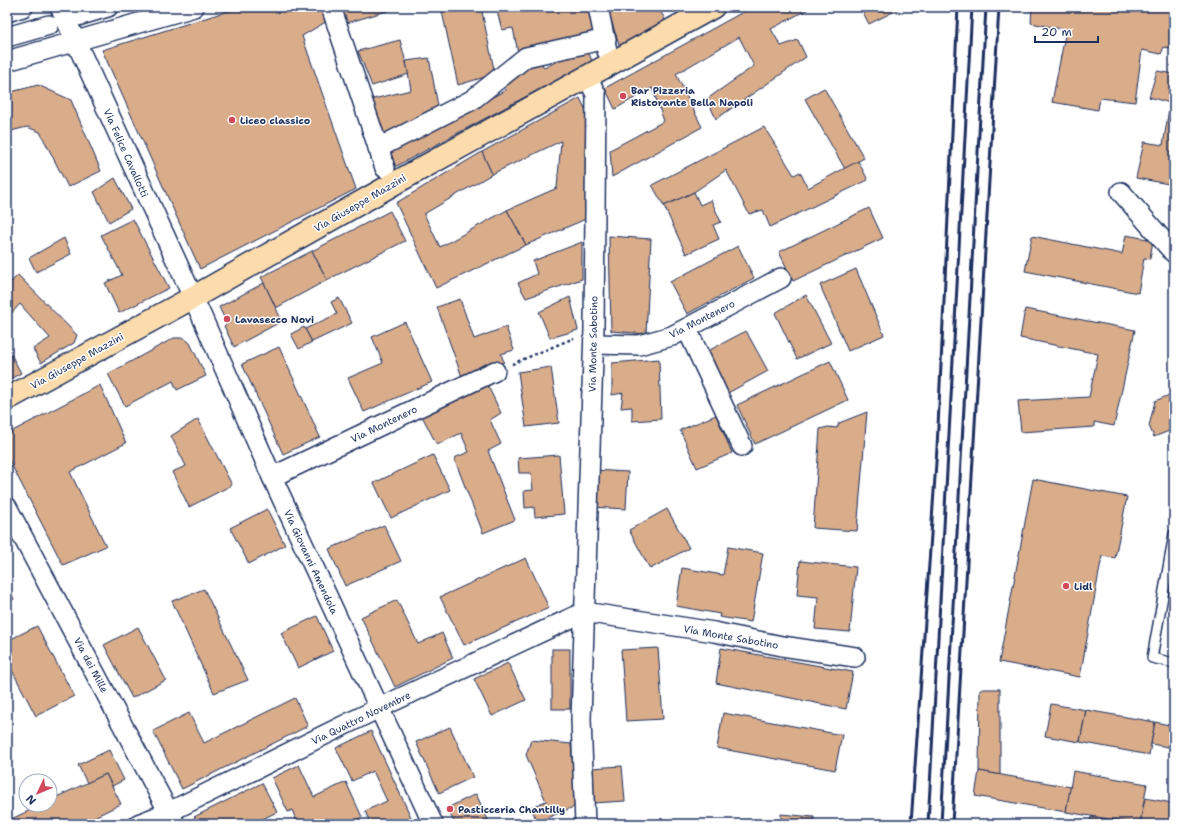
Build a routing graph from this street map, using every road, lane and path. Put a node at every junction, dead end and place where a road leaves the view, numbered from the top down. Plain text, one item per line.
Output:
1 (23, 7) edge
2 (60, 7) edge
3 (108, 7) edge
4 (194, 7) edge
5 (331, 7) edge
6 (598, 7) edge
7 (713, 7) edge
8 (7, 12) edge
9 (78, 16) dead end
10 (49, 24) dead end
11 (7, 37) edge
12 (606, 39) junction
13 (76, 42) junction
14 (7, 61) edge
15 (609, 64) junction
16 (587, 76) junction
17 (378, 148) junction
18 (385, 168) dead end
19 (1120, 192) dead end
20 (1174, 253) edge
21 (781, 278) dead end
22 (192, 298) junction
23 (687, 329) junction
24 (594, 336) junction
25 (495, 372) joint
26 (7, 399) edge
27 (742, 446) dead end
28 (272, 477) junction
29 (7, 507) edge
30 (1174, 534) edge
31 (584, 612) junction
32 (854, 658) dead end
33 (1174, 663) edge
34 (379, 708) junction
35 (172, 818) edge
36 (138, 824) edge
37 (433, 824) edge
38 (584, 824) edge

1 - 8 street
2 - 13 street, Via Felice Cavallotti
3 - 9 street
4 - 13 street
5 - 17 street
6 - 12 street
7 - 15 main road, Via Giuseppe Mazzini
10 - 11 street
12 - 15 street
12 - 17 street
13 - 14 street
13 - 22 street, Via Felice Cavallotti
15 - 16 main road, Via Giuseppe Mazzini
16 - 22 main road, Via Giuseppe Mazzini
16 - 24 street, Via Monte Sabotino
17 - 18 street
19 - 20 street
21 - 23 street, Via Montenero
22 - 26 main road, Via Giuseppe Mazzini
22 - 28 street, Via Giovanni Amendola
23 - 24 street, Via Montenero
23 - 27 street
24 - 25 path
24 - 31 street, Via Monte Sabotino
25 - 28 street, Via Montenero
28 - 34 street, Via Giovanni Amendola
29 - 35 street, Via dei Mille
30 - 33 lane
31 - 32 street, Via Monte Sabotino
31 - 34 street, Via Quattro Novembre
31 - 38 street, Via Monte Sabotino
34 - 35 street, Via Quattro Novembre
34 - 37 street, Via Giovanni Amendola
35 - 36 street, Via Quattro Novembre

